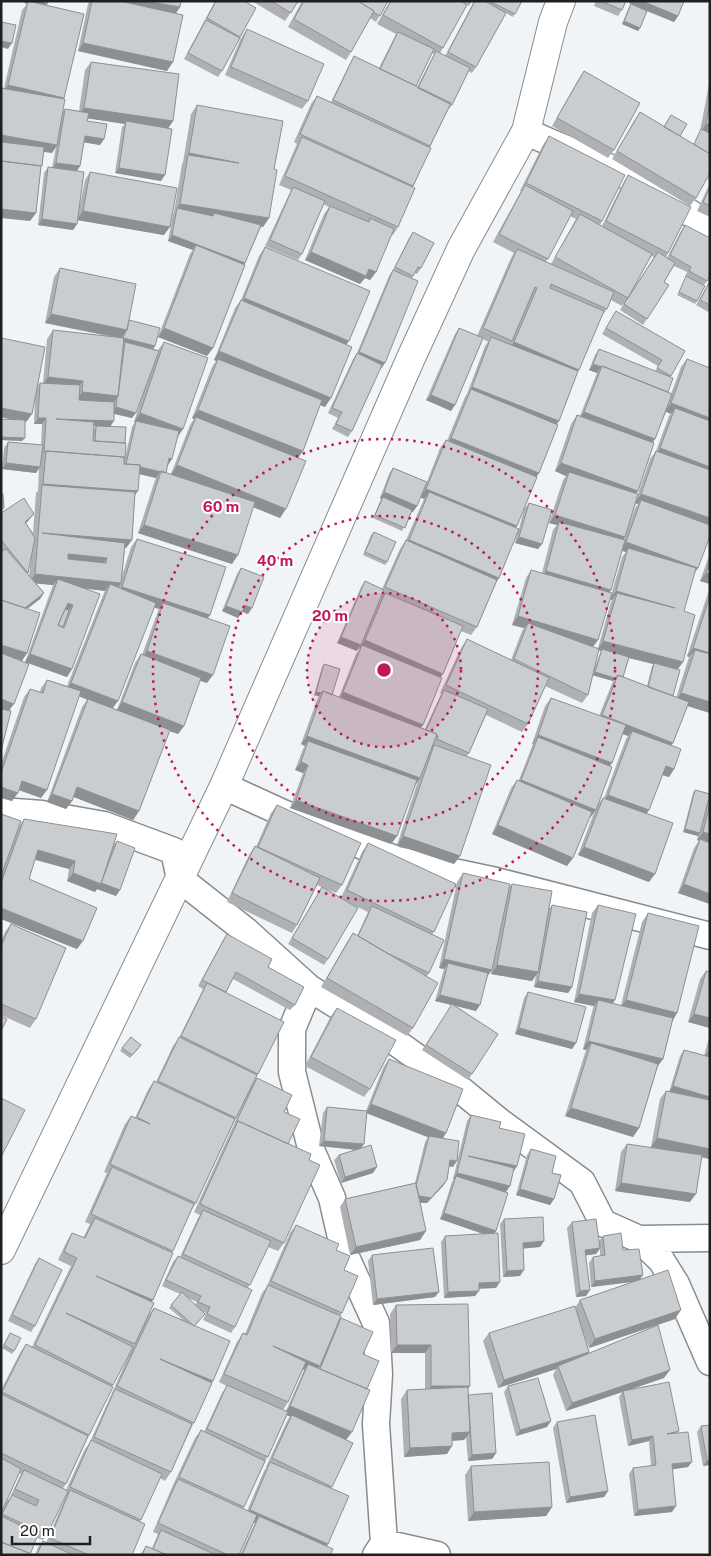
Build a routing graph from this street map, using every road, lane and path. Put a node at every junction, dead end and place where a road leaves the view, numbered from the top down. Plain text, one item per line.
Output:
1 (561, 1) edge
2 (526, 131) junction
3 (710, 227) edge
4 (224, 786) junction
5 (1, 811) edge
6 (180, 879) junction
7 (710, 936) edge
8 (309, 988) junction
9 (710, 1238) edge
10 (639, 1239) junction
11 (1, 1250) edge
12 (710, 1362) edge
13 (380, 1549) edge
14 (437, 1555) edge

1 - 2 street
2 - 3 street
2 - 4 street
4 - 6 street
4 - 7 street
5 - 6 street
6 - 8 street
6 - 11 street
8 - 10 street
8 - 13 street
9 - 10 street
10 - 12 street
13 - 14 street

